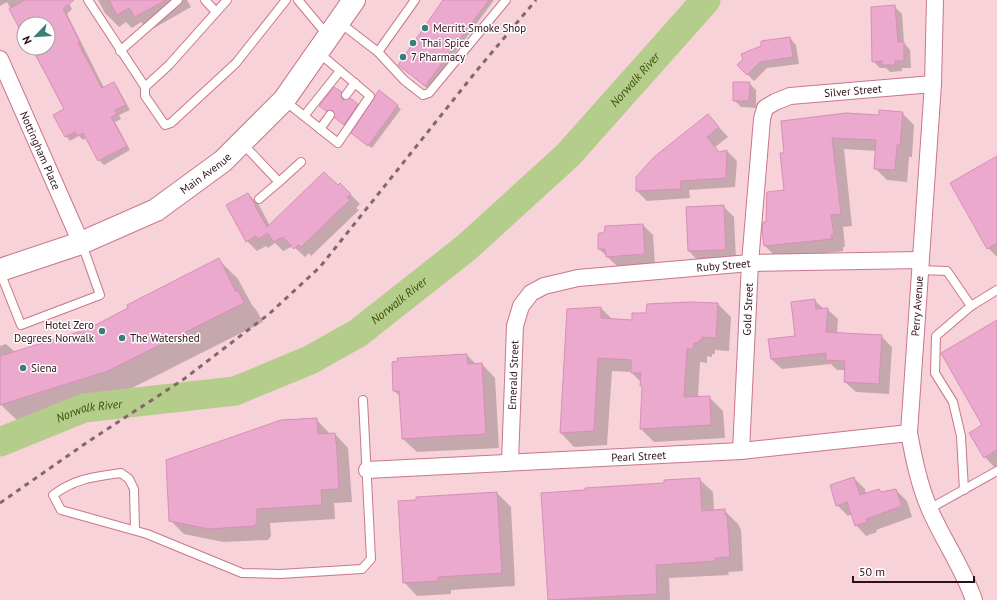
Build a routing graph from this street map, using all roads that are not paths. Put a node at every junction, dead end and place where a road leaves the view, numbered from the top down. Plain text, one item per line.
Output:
1 (88, 0) edge
2 (178, 0) edge
3 (205, 0) edge
4 (227, 0) edge
5 (286, 0) edge
6 (298, 0) edge
7 (354, 0) edge
8 (415, 0) edge
9 (506, 0) edge
10 (936, 0) edge
11 (216, 12) junction
12 (328, 37) junction
13 (120, 51) junction
14 (378, 52) junction
15 (0, 59) edge
16 (340, 71) junction
17 (355, 83) junction
18 (932, 84) junction
19 (145, 87) junction
20 (346, 95) dead end
21 (284, 100) junction
22 (775, 102) joint
23 (330, 115) dead end
24 (304, 116) junction
25 (320, 128) junction
26 (242, 143) junction
27 (301, 162) dead end
28 (280, 182) junction
29 (259, 199) dead end
30 (82, 243) junction
31 (750, 263) junction
32 (919, 265) junction
33 (0, 271) edge
34 (997, 290) edge
35 (532, 293) joint
36 (971, 306) junction
37 (363, 400) dead end
38 (909, 433) junction
39 (740, 451) junction
40 (510, 462) junction
41 (368, 470) junction
42 (997, 471) edge
43 (964, 490) junction
44 (929, 509) junction
45 (135, 530) junction
46 (974, 600) edge

1 - 13 lane
2 - 13 lane
3 - 11 lane
4 - 11 lane
5 - 19 lane
6 - 12 lane
7 - 12 main road, Main Avenue
8 - 14 lane
9 - 14 lane
10 - 18 street, Perry Avenue
11 - 19 lane
12 - 14 lane
12 - 16 lane
12 - 21 main road, Main Avenue
13 - 19 lane
15 - 30 street, Nottingham Place
16 - 17 lane
16 - 24 lane
17 - 20 lane
17 - 25 lane
18 - 22 street, Silver Street
18 - 32 street, Perry Avenue
21 - 24 lane
21 - 26 main road, Main Avenue
22 - 31 street, Gold Street
23 - 25 lane
24 - 25 lane
26 - 28 lane
26 - 30 main road, Main Avenue
27 - 28 lane
28 - 29 lane
30 - 33 main road, Main Avenue
30 - 33 lane
31 - 32 street, Ruby Street
31 - 35 street, Ruby Street
31 - 39 street, Gold Street
32 - 36 lane
32 - 38 street, Perry Avenue
34 - 36 lane
35 - 40 street, Emerald Street
36 - 43 lane
37 - 41 lane
38 - 39 street, Pearl Street
38 - 44 street, Perry Avenue
39 - 40 street, Pearl Street
40 - 41 street, Pearl Street
41 - 45 lane
42 - 43 lane
43 - 44 lane
44 - 46 street, Perry Avenue
45 - 45 lane

